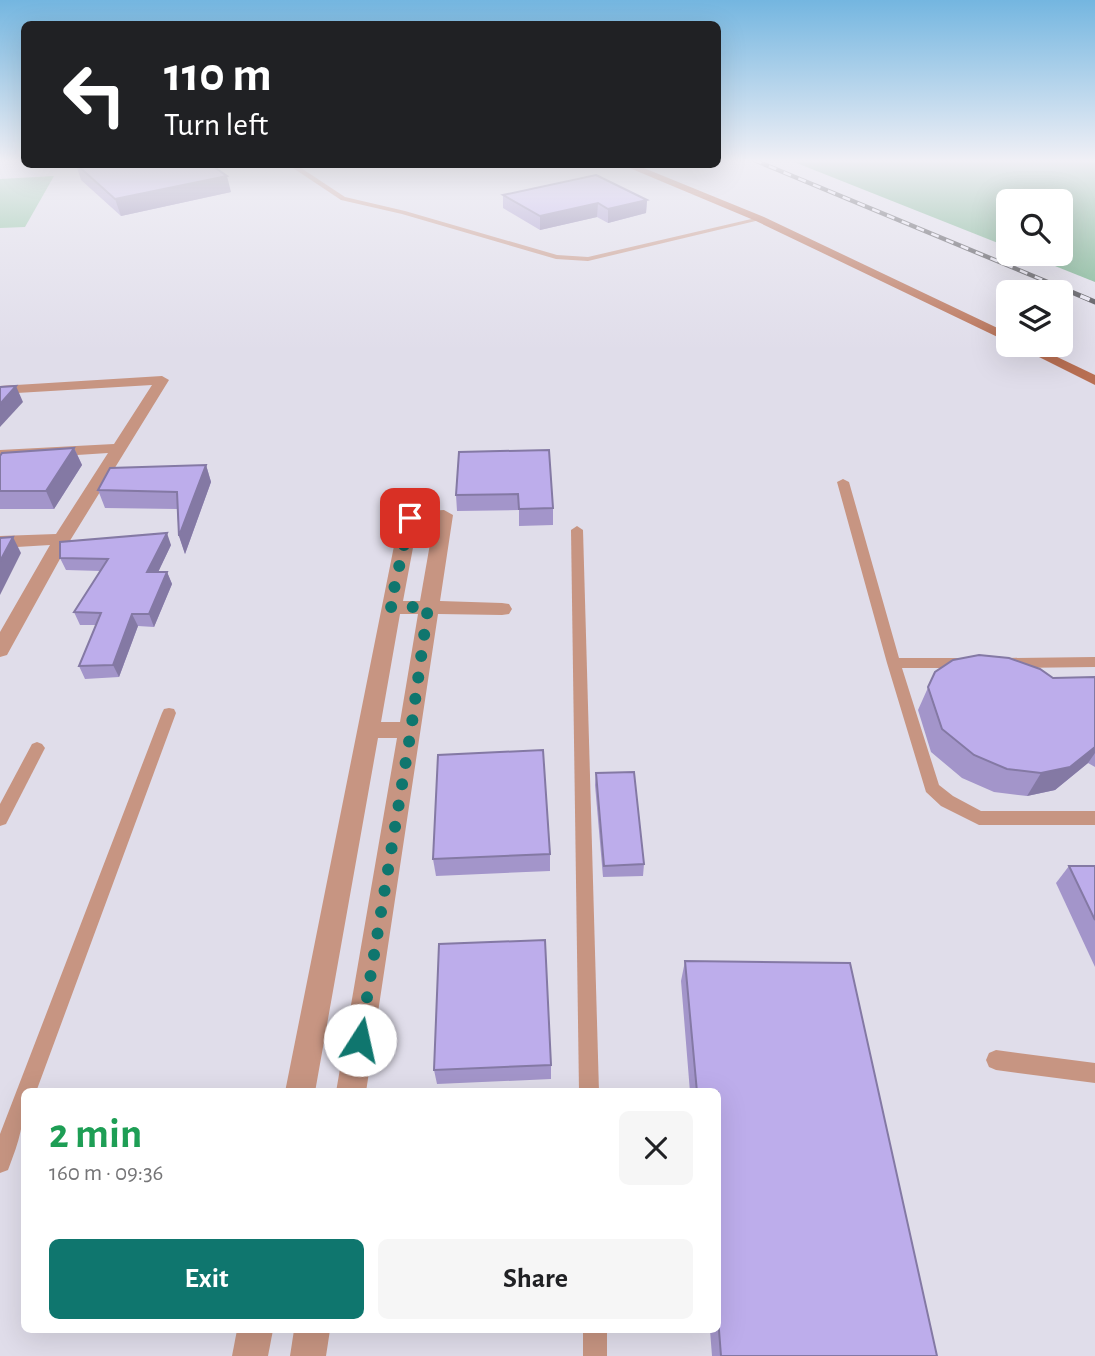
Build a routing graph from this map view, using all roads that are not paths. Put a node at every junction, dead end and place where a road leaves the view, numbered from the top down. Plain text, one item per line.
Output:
1 (441, 223) edge
2 (742, 223) edge
3 (769, 223) edge
4 (790, 223) edge
5 (896, 270) dead end
6 (996, 332) edge
7 (1073, 356) edge
8 (1047, 357) edge
9 (1077, 358) junction
10 (1060, 363) junction
11 (1095, 367) edge
12 (1095, 381) edge
13 (0, 390) edge
14 (119, 448) junction
15 (0, 455) edge
16 (843, 482) dead end
17 (576, 530) dead end
18 (62, 539) junction
19 (0, 542) edge
20 (390, 607) junction
21 (428, 607) junction
22 (502, 609) dead end
23 (0, 650) edge
24 (1095, 662) edge
25 (894, 663) junction
26 (169, 713) dead end
27 (369, 730) junction
28 (411, 730) junction
29 (37, 748) dead end
30 (1095, 818) edge
31 (0, 819) edge
32 (996, 1060) dead end
33 (1095, 1073) edge
34 (28, 1088) edge
35 (301, 1088) edge
36 (352, 1088) edge
37 (589, 1088) edge
38 (21, 1105) edge
39 (0, 1162) edge
40 (254, 1333) edge
41 (312, 1333) edge
42 (595, 1333) edge
43 (250, 1356) edge
44 (308, 1356) edge
45 (595, 1356) edge

1 - 2 lane
3 - 6 main road
4 - 5 main road
7 - 9 main road
8 - 10 main road
9 - 10 main road
9 - 11 main road
10 - 12 main road
13 - 14 street
14 - 15 street
14 - 18 street
16 - 25 lane
17 - 37 lane
18 - 19 street
18 - 23 street
20 - 21 street
20 - 21 street
20 - 27 street
21 - 22 street
21 - 28 street
24 - 25 lane
25 - 30 lane
26 - 34 lane
27 - 28 street
27 - 35 street
28 - 36 street
29 - 31 lane
32 - 33 lane
38 - 39 lane
40 - 43 street
41 - 44 street
42 - 45 lane

